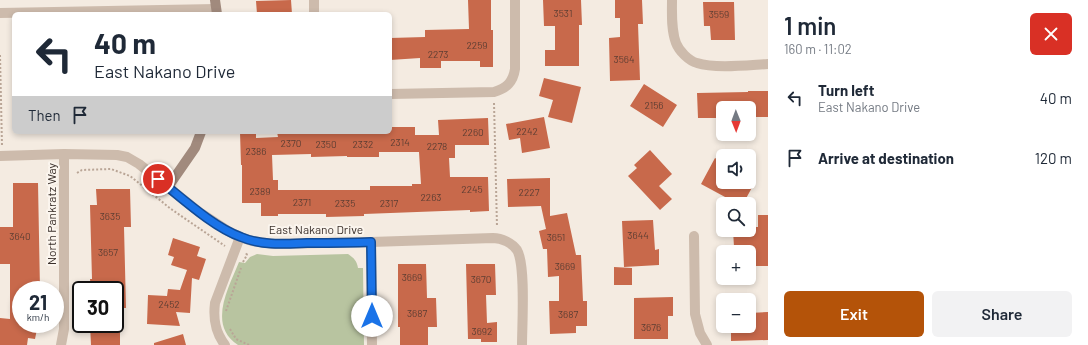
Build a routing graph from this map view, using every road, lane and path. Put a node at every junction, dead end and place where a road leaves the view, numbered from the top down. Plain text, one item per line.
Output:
1 (314, 0) edge
2 (515, 0) edge
3 (672, 0) edge
4 (216, 8) edge
5 (72, 12) edge
6 (314, 12) edge
7 (0, 14) edge
8 (12, 14) edge
9 (0, 55) edge
10 (768, 64) edge
11 (392, 94) edge
12 (494, 102) dead end
13 (200, 134) edge
14 (1, 152) edge
15 (64, 154) junction
16 (77, 173) dead end
17 (168, 187) junction
18 (497, 230) dead end
19 (694, 236) dead end
20 (240, 237) junction
21 (371, 242) junction
22 (226, 247) dead end
23 (246, 253) dead end
24 (226, 318) dead end
25 (226, 324) dead end
26 (61, 345) edge
27 (225, 345) edge
28 (249, 345) edge
29 (372, 345) edge
30 (522, 345) edge
31 (708, 345) edge

1 - 6 street
2 - 11 street
3 - 10 street
4 - 5 street
7 - 8 street
9 - 14 path
12 - 18 path
13 - 17 street
14 - 15 street, East Nakano Drive
15 - 17 street, East Nakano Drive
15 - 26 street, North Pankratz Way
16 - 22 path
17 - 20 street, East Nakano Drive
19 - 31 street
20 - 21 street, East Nakano Drive
20 - 27 street
21 - 29 street
21 - 30 street, East Nakano Drive
23 - 24 path
25 - 28 path

